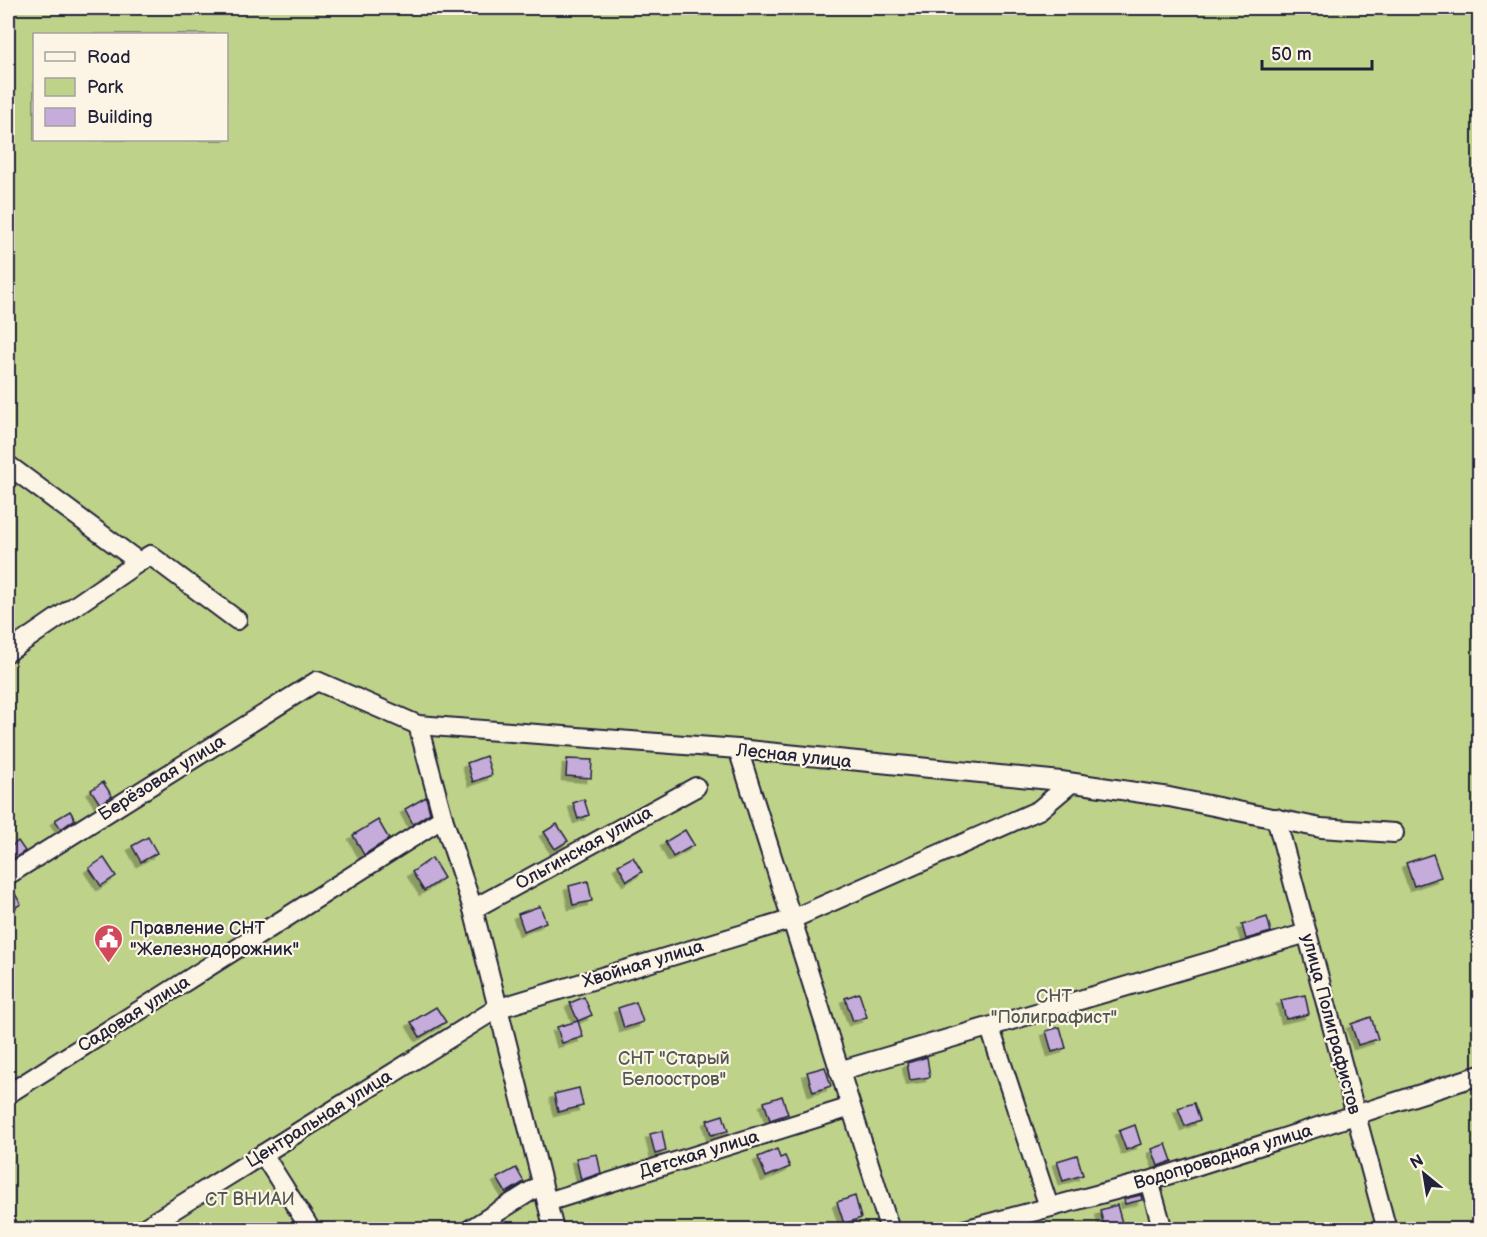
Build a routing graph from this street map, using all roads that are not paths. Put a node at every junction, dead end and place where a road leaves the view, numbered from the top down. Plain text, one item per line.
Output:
1 (8, 465) edge
2 (139, 562) junction
3 (237, 620) dead end
4 (8, 652) edge
5 (317, 681) joint
6 (418, 725) junction
7 (738, 749) junction
8 (1071, 783) junction
9 (696, 787) dead end
10 (443, 818) junction
11 (1276, 818) junction
12 (1394, 833) dead end
13 (8, 875) edge
14 (473, 909) junction
15 (790, 920) junction
16 (1306, 933) junction
17 (496, 1009) junction
18 (990, 1028) junction
19 (839, 1071) junction
20 (1479, 1075) edge
21 (8, 1094) edge
22 (851, 1107) junction
23 (1356, 1116) junction
24 (263, 1154) junction
25 (1149, 1181) junction
26 (542, 1184) junction
27 (547, 1202) junction
28 (1049, 1207) junction
29 (141, 1230) edge
30 (311, 1230) edge
31 (469, 1230) edge
32 (554, 1230) edge
33 (891, 1230) edge
34 (964, 1230) edge
35 (1163, 1230) edge
36 (1387, 1230) edge

1 - 2 street
2 - 3 street
2 - 4 street
5 - 6 street, Лесная улица
5 - 13 street, Берёзовая улица
6 - 7 street, Лесная улица
6 - 10 street
7 - 8 street, Лесная улица
7 - 15 street
8 - 11 street, Лесная улица
8 - 15 street, Хвойная улица
9 - 14 street, Ольгинская улица
10 - 14 street
10 - 21 street, Садовая улица
11 - 12 street, Лесная улица
11 - 16 street, улица Полиграфистов
14 - 17 street
15 - 17 street, Хвойная улица
15 - 19 street
16 - 18 street
16 - 23 street, улица Полиграфистов
17 - 24 street, Центральная улица
17 - 26 street
18 - 19 street
18 - 28 street
19 - 22 street
20 - 23 street, Водопроводная улица
22 - 27 street, Детская улица
22 - 33 street
23 - 25 street, Водопроводная улица
23 - 36 street, улица Полиграфистов
24 - 29 street, Центральная улица
24 - 30 street
25 - 28 street, Водопроводная улица
25 - 35 street
26 - 27 street
26 - 31 street
27 - 32 street
28 - 34 street, Водопроводная улица

